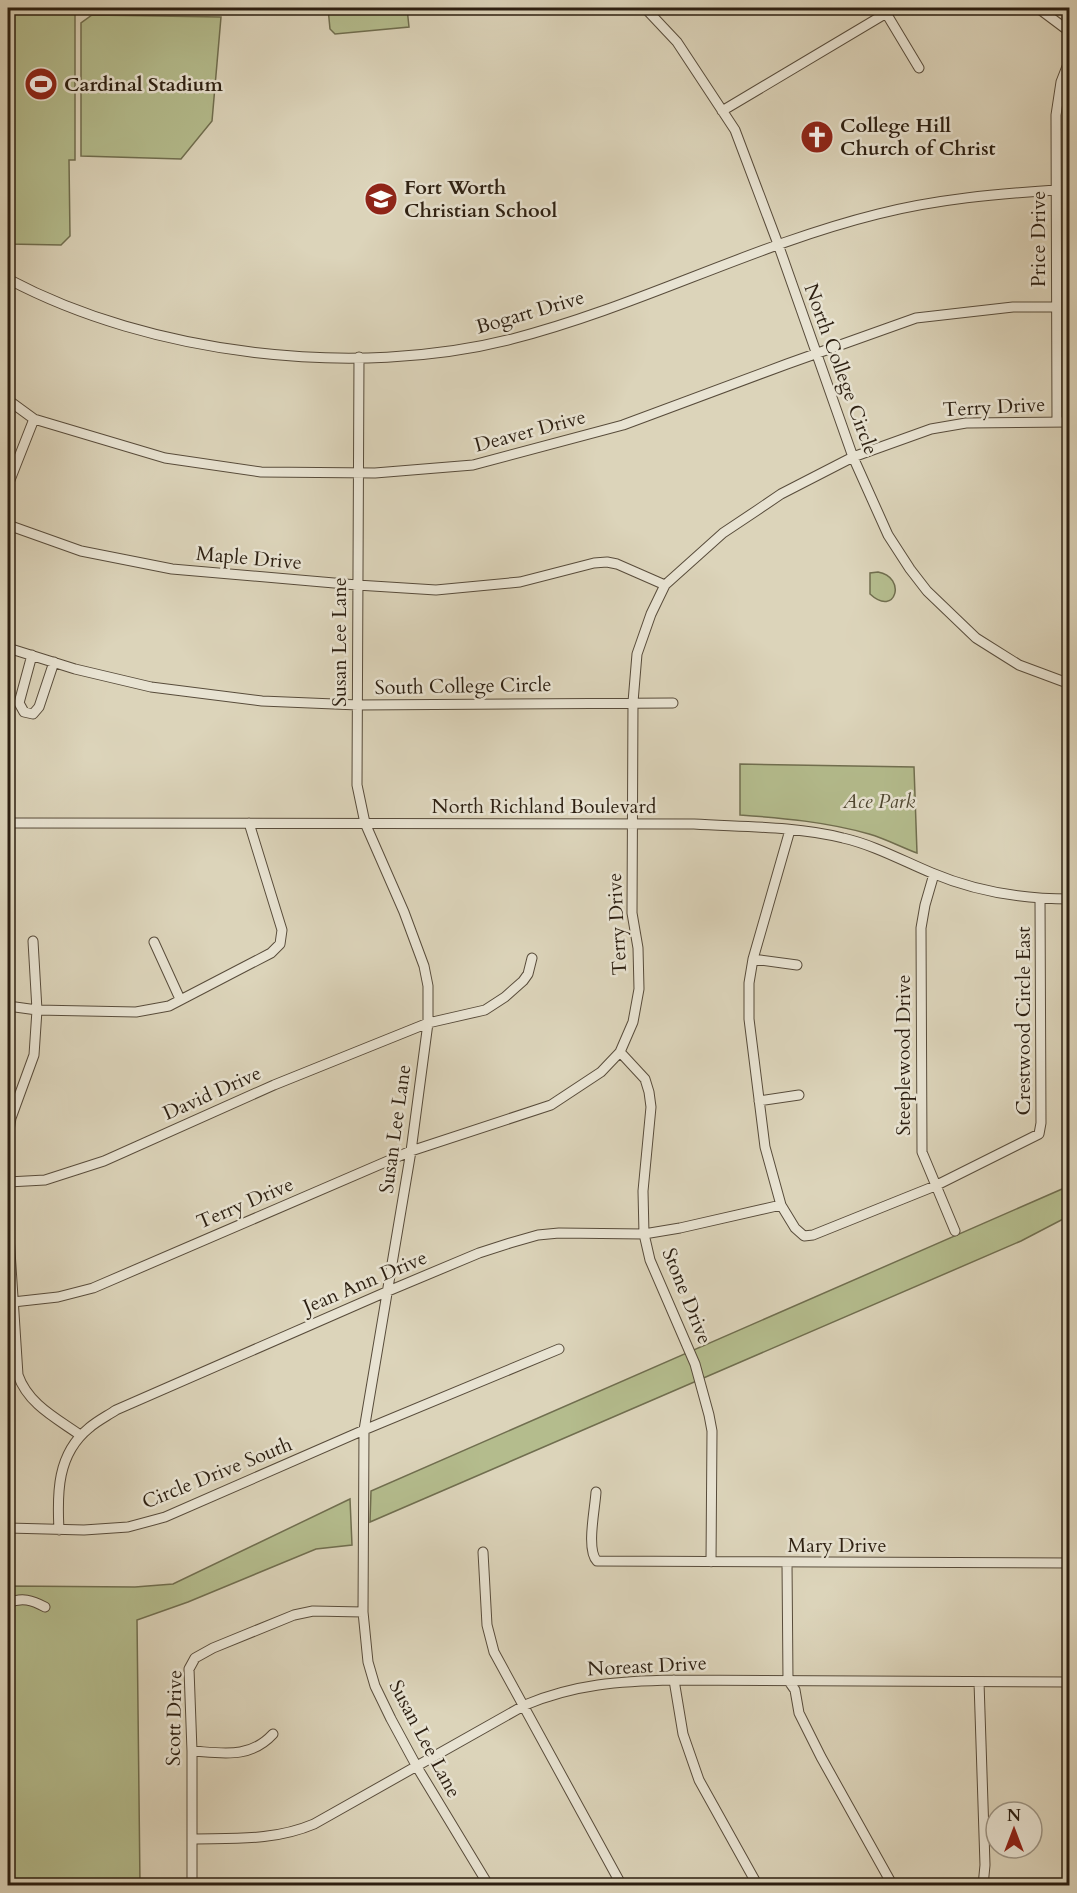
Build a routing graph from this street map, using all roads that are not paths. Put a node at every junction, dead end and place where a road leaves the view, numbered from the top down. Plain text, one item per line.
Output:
1 (645, 8) edge
2 (895, 8) edge
3 (1038, 8) edge
4 (886, 13) junction
5 (1070, 33) edge
6 (1070, 59) edge
7 (919, 68) dead end
8 (722, 111) junction
9 (1056, 190) junction
10 (778, 244) junction
11 (8, 279) edge
12 (1056, 307) junction
13 (816, 353) junction
14 (359, 357) junction
15 (8, 400) edge
16 (34, 419) junction
17 (1057, 422) junction
18 (1070, 422) edge
19 (853, 457) junction
20 (359, 473) junction
21 (8, 485) edge
22 (8, 525) edge
23 (357, 585) junction
24 (665, 585) junction
25 (8, 648) edge
26 (32, 655) junction
27 (54, 662) junction
28 (1070, 684) edge
29 (633, 702) junction
30 (673, 703) dead end
31 (358, 705) junction
32 (8, 823) edge
33 (249, 823) junction
34 (365, 823) junction
35 (632, 825) junction
36 (790, 830) junction
37 (934, 874) junction
38 (1040, 899) junction
39 (1070, 899) edge
40 (33, 941) dead end
41 (154, 942) dead end
42 (532, 958) dead end
43 (753, 959) junction
44 (797, 965) dead end
45 (180, 999) junction
46 (8, 1006) edge
47 (37, 1010) junction
48 (428, 1023) junction
49 (620, 1052) junction
50 (799, 1095) dead end
51 (759, 1101) junction
52 (8, 1137) edge
53 (411, 1151) junction
54 (8, 1182) edge
55 (935, 1186) junction
56 (781, 1205) junction
57 (8, 1220) edge
58 (955, 1231) dead end
59 (644, 1234) junction
60 (386, 1292) junction
61 (13, 1302) junction
62 (559, 1349) dead end
63 (364, 1430) junction
64 (80, 1435) junction
65 (596, 1492) dead end
66 (8, 1528) edge
67 (58, 1530) junction
68 (483, 1552) dead end
69 (711, 1562) junction
70 (787, 1563) junction
71 (1070, 1563) edge
72 (8, 1603) edge
73 (45, 1607) dead end
74 (363, 1612) junction
75 (674, 1680) junction
76 (788, 1680) junction
77 (979, 1682) junction
78 (1070, 1682) edge
79 (525, 1705) junction
80 (273, 1734) dead end
81 (192, 1751) junction
82 (417, 1767) junction
83 (192, 1839) junction
84 (192, 1886) edge
85 (489, 1886) edge
86 (622, 1886) edge
87 (758, 1886) edge
88 (893, 1886) edge
89 (983, 1886) edge

1 - 8 street, North College Circle
2 - 4 street
3 - 5 street
4 - 7 street
4 - 8 street
6 - 9 street, Price Drive
8 - 10 street, North College Circle
9 - 10 street, Bogart Drive
9 - 12 street, Price Drive
10 - 13 street, North College Circle
10 - 14 street, Bogart Drive
11 - 14 street, Bogart Drive
12 - 13 street, Deaver Drive
12 - 17 street, Price Drive
13 - 19 street, North College Circle
13 - 20 street, Deaver Drive
14 - 20 street, Susan Lee Lane
15 - 16 street, Deaver Drive
16 - 20 street, Deaver Drive
16 - 21 street
17 - 18 street, Terry Drive
17 - 19 street, Terry Drive
19 - 24 street, Terry Drive
19 - 28 street, North College Circle
20 - 23 street, Susan Lee Lane
22 - 23 street, Maple Drive
23 - 24 street, Maple Drive
23 - 31 street, Susan Lee Lane
24 - 29 street, Terry Drive
25 - 26 street, South College Circle
26 - 27 street, South College Circle
26 - 27 street
27 - 31 street, South College Circle
29 - 30 street, South College Circle
29 - 31 street, South College Circle
29 - 35 street, Terry Drive
31 - 34 street, Susan Lee Lane
32 - 33 street, North Richland Boulevard
33 - 34 street, North Richland Boulevard
33 - 45 street
34 - 35 street, North Richland Boulevard
34 - 48 street, Susan Lee Lane
35 - 36 street, North Richland Boulevard
35 - 49 street, Terry Drive
36 - 37 street, North Richland Boulevard
36 - 43 street
37 - 38 street, North Richland Boulevard
37 - 55 street, Steeplewood Drive
38 - 39 street, North Richland Boulevard
38 - 55 street, Crestwood Circle East
40 - 47 street
41 - 45 street
42 - 48 street, David Drive
43 - 44 street
43 - 51 street
45 - 47 street
46 - 47 street
47 - 52 street
48 - 53 street, Susan Lee Lane
48 - 54 street, David Drive
49 - 53 street, Terry Drive
49 - 59 street, Stone Drive
50 - 51 street
51 - 56 street
53 - 60 street, Susan Lee Lane
53 - 61 street, Terry Drive
55 - 56 street
55 - 58 street, Steeplewood Drive
56 - 59 street, Jean Ann Drive
57 - 61 street
59 - 60 street, Jean Ann Drive
59 - 69 street, Stone Drive
60 - 63 street, Susan Lee Lane
60 - 64 street, Jean Ann Drive
61 - 64 street
62 - 63 street, Circle Drive South
63 - 67 street, Circle Drive South
63 - 74 street, Susan Lee Lane
64 - 67 street, Jean Ann Drive
65 - 69 street, Mary Drive
66 - 67 street, Circle Drive South
68 - 79 street
69 - 70 street, Mary Drive
70 - 71 street, Mary Drive
70 - 76 street
72 - 73 street
74 - 81 street, Scott Drive
74 - 82 street, Susan Lee Lane
75 - 76 street, Noreast Drive
75 - 79 street, Noreast Drive
75 - 87 street
76 - 77 street, Noreast Drive
76 - 88 street
77 - 78 street, Noreast Drive
77 - 89 street
79 - 82 street, Noreast Drive
79 - 86 street
80 - 81 street
81 - 83 street, Scott Drive
82 - 83 street, Noreast Drive
82 - 85 street, Susan Lee Lane
83 - 84 street, Scott Drive

